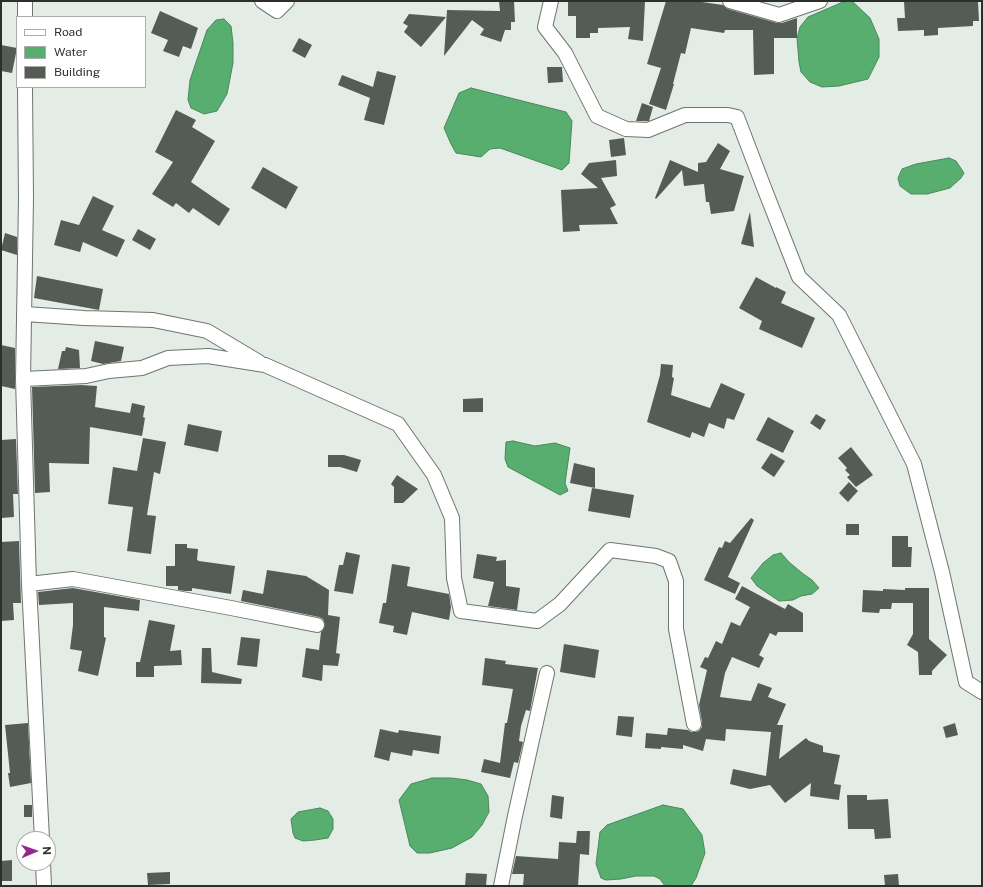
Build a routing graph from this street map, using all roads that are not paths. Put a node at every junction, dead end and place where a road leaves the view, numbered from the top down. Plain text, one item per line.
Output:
1 (25, 1) edge
2 (262, 1) edge
3 (287, 1) edge
4 (551, 1) edge
5 (730, 1) edge
6 (820, 1) edge
7 (25, 16) edge
8 (25, 88) edge
9 (25, 314) junction
10 (265, 365) junction
11 (23, 379) junction
12 (29, 584) junction
13 (317, 625) dead end
14 (547, 673) dead end
15 (982, 692) edge
16 (694, 724) dead end
17 (42, 831) edge
18 (43, 871) edge
19 (44, 886) edge
20 (502, 886) edge

1 - 7 street
2 - 3 street
4 - 15 street
5 - 6 street
8 - 9 street
9 - 10 street
9 - 11 street
10 - 11 street
10 - 16 street
11 - 12 street
12 - 13 street
12 - 17 street
14 - 20 street
18 - 19 street

